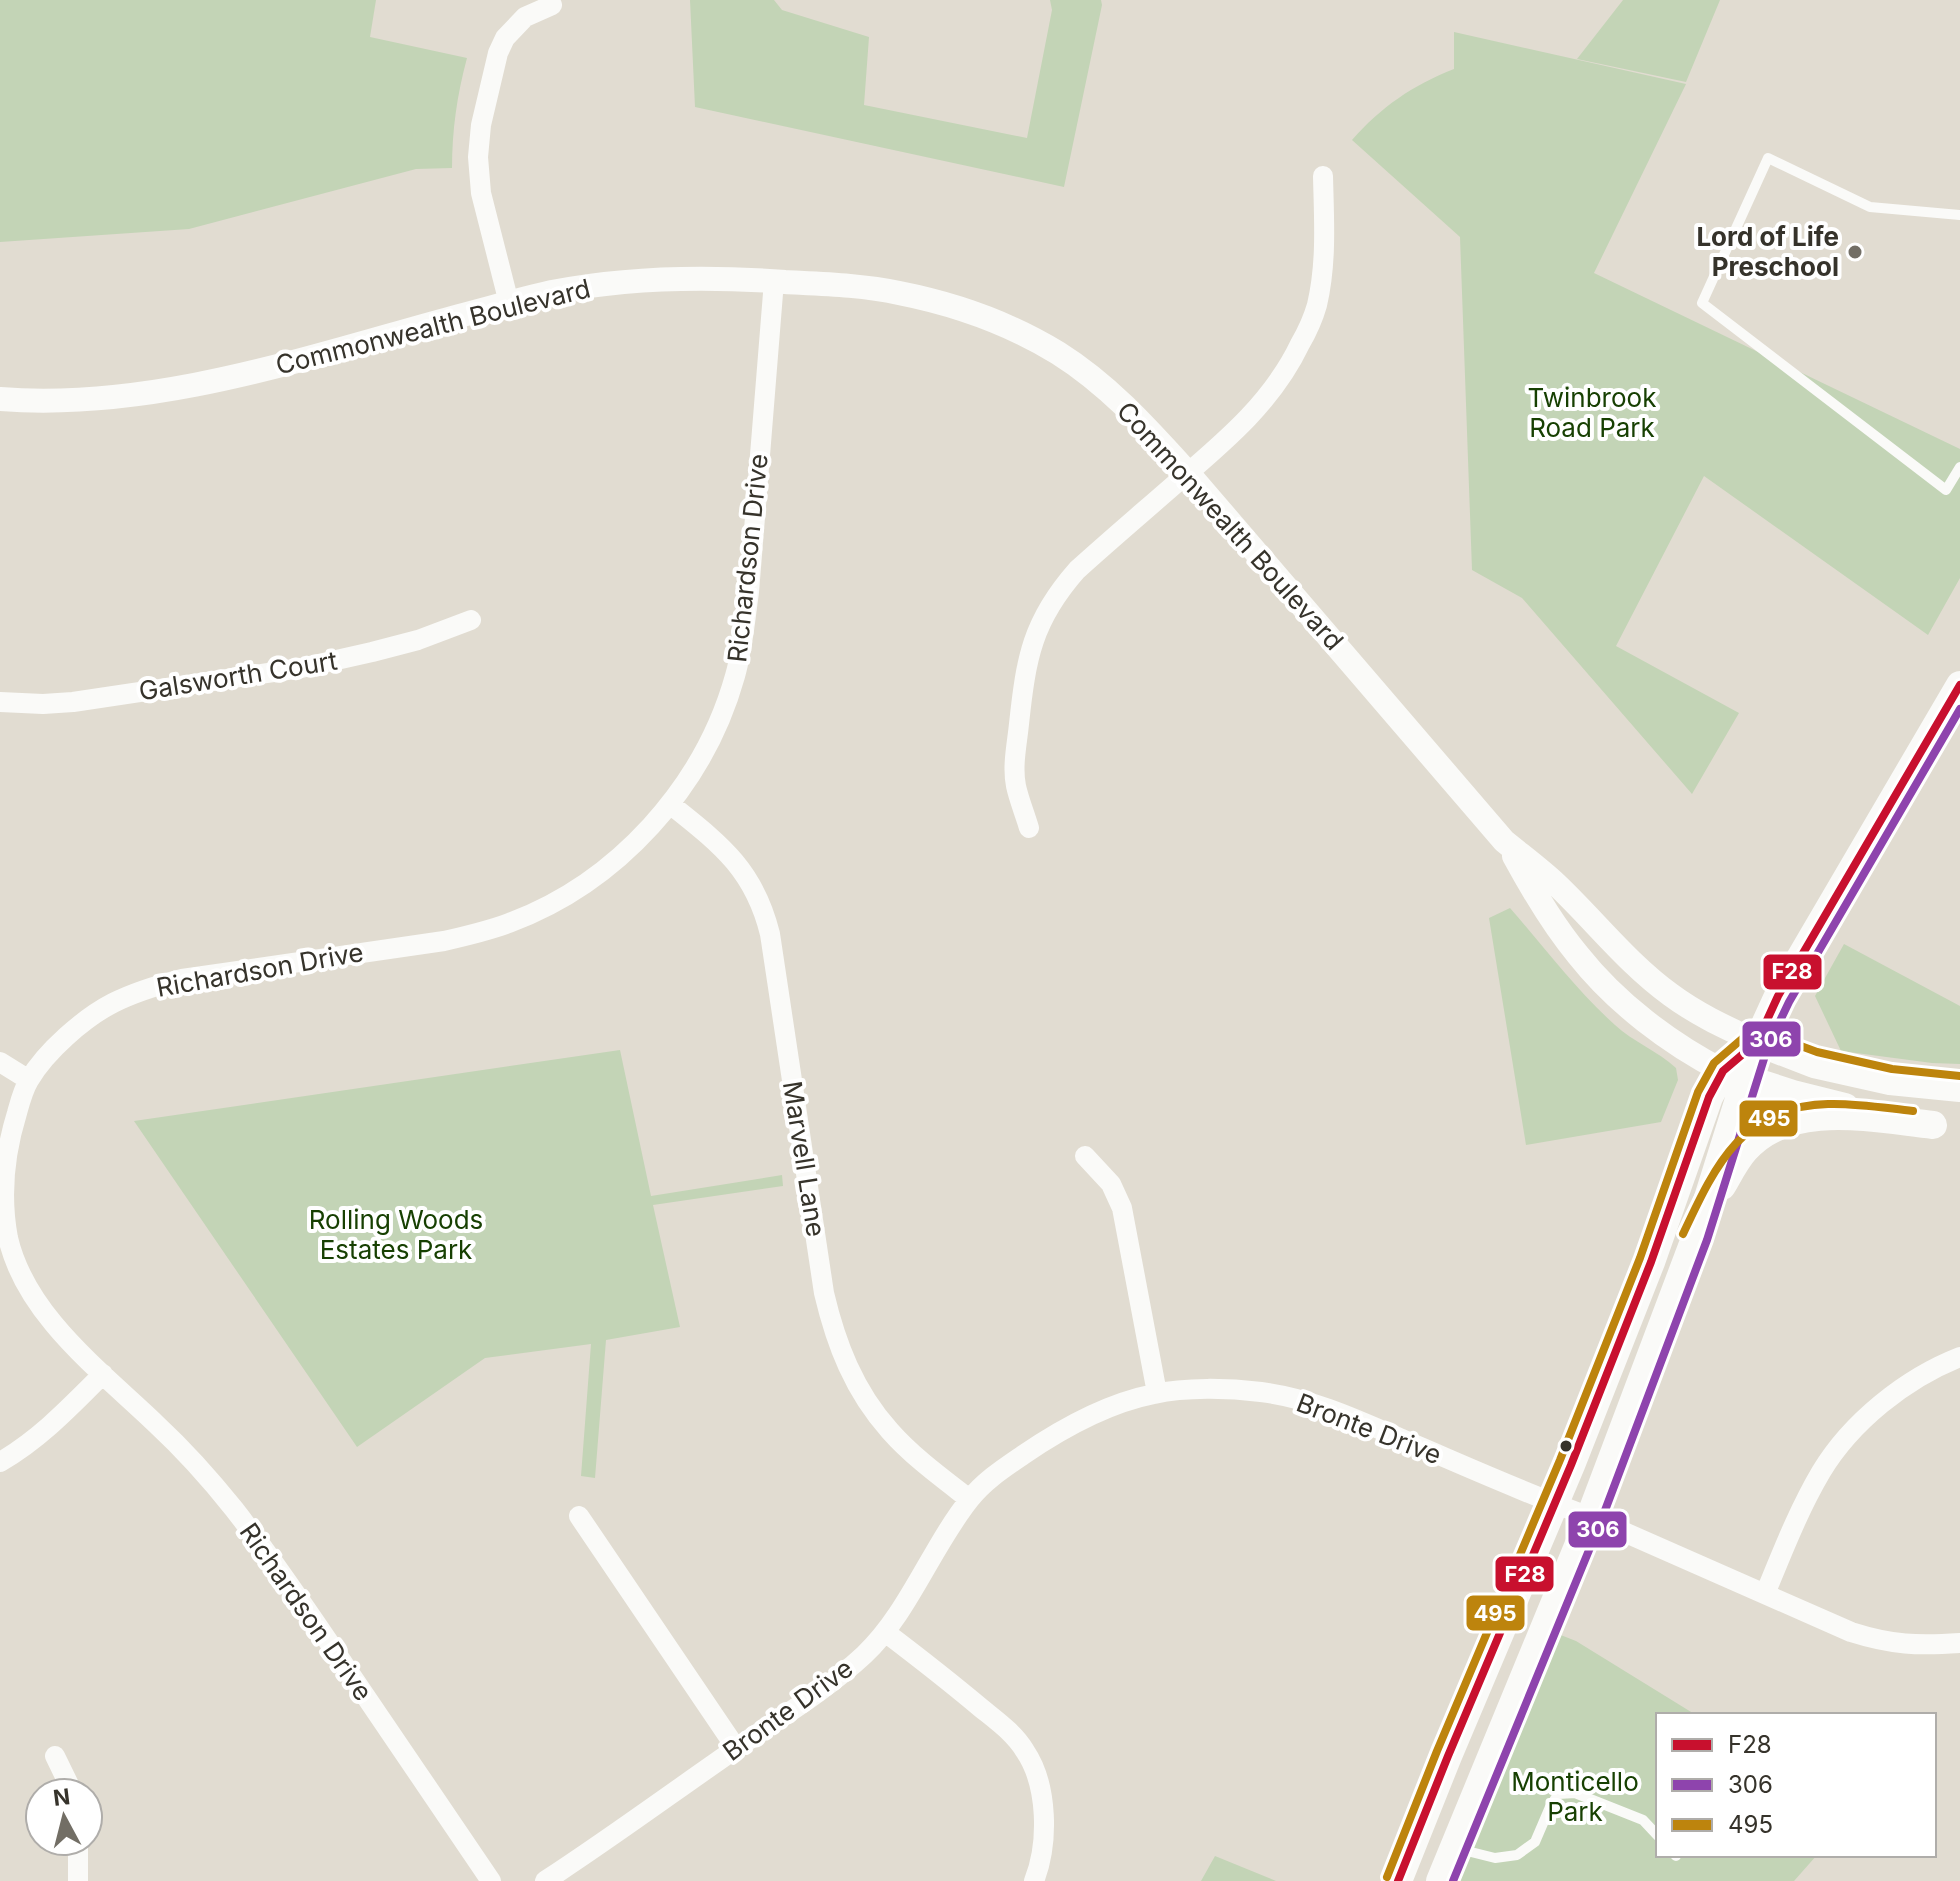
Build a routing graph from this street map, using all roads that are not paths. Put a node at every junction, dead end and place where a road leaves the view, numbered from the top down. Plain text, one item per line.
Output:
1 (552, 5) dead end
2 (1323, 176) dead end
3 (1960, 215) edge
4 (774, 281) junction
5 (509, 303) junction
6 (0, 399) edge
7 (1960, 467) edge
8 (1188, 473) junction
9 (471, 620) dead end
10 (1960, 685) edge
11 (0, 702) edge
12 (670, 804) junction
13 (1029, 828) dead end
14 (1504, 841) junction
15 (1757, 1042) junction
16 (0, 1062) edge
17 (1734, 1076) junction
18 (29, 1080) junction
19 (1960, 1088) edge
20 (1947, 1126) edge
21 (1085, 1156) dead end
22 (1696, 1236) junction
23 (1960, 1357) edge
24 (103, 1374) junction
25 (1157, 1393) junction
26 (0, 1462) edge
27 (969, 1499) junction
28 (1553, 1504) junction
29 (579, 1516) dead end
30 (1590, 1517) junction
31 (1765, 1594) junction
32 (885, 1632) junction
33 (1960, 1643) edge
34 (736, 1748) junction
35 (55, 1756) dead end
36 (65, 1777) edge
37 (1656, 1834) edge
38 (1453, 1847) junction
39 (78, 1857) edge
40 (78, 1881) edge
41 (491, 1881) edge
42 (545, 1881) edge
43 (1034, 1881) edge
44 (1398, 1881) edge
45 (1440, 1881) edge

1 - 5 street
2 - 8 street
3 - 7 lane
4 - 5 street, Commonwealth Boulevard
4 - 8 street, Commonwealth Boulevard
4 - 12 street, Richardson Drive
5 - 6 street, Commonwealth Boulevard
8 - 13 street
8 - 14 street, Commonwealth Boulevard
9 - 11 street, Galsworth Court
10 - 15 main road
12 - 18 street, Richardson Drive
12 - 27 street, Marvell Lane
14 - 15 street, Commonwealth Boulevard
14 - 17 street, Commonwealth Boulevard
15 - 17 main road
15 - 19 main road
16 - 18 street
17 - 20 main road
17 - 22 main road
17 - 28 main road
18 - 24 street, Richardson Drive
20 - 22 main road
21 - 25 street
22 - 30 main road
23 - 31 street
24 - 26 street
24 - 41 street, Richardson Drive
25 - 27 street, Bronte Drive
25 - 28 street, Bronte Drive
27 - 32 street, Bronte Drive
28 - 30 street, Bronte Drive
28 - 44 main road
29 - 34 street
30 - 31 street, Bronte Drive
30 - 38 main road
31 - 33 street, Bronte Drive
32 - 34 street, Bronte Drive
32 - 43 street
34 - 42 street, Bronte Drive
35 - 36 street
37 - 38 lane
38 - 45 main road
39 - 40 street

